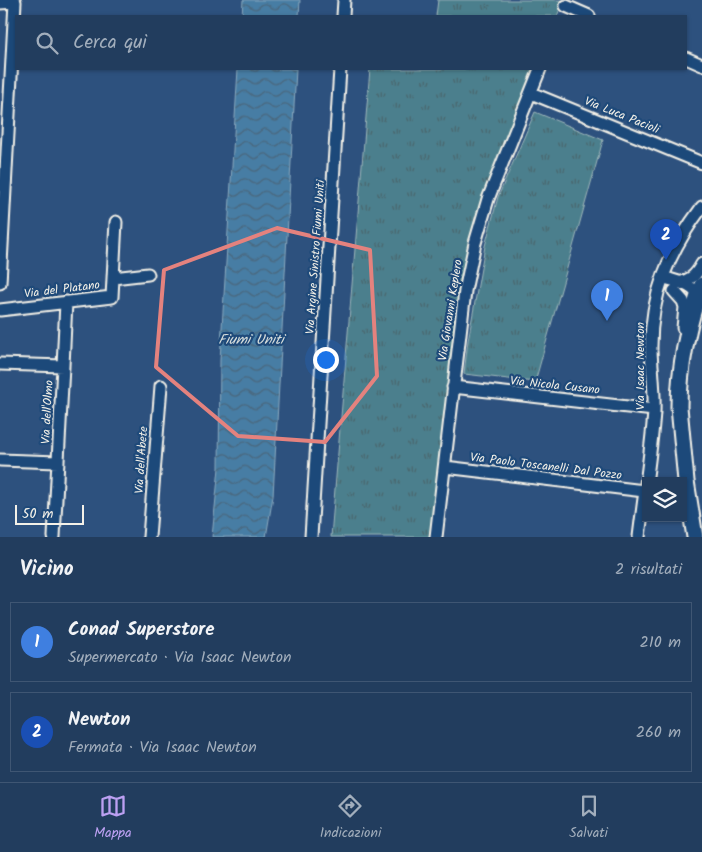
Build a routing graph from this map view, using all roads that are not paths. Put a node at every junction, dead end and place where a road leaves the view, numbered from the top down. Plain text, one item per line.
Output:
1 (344, 0) edge
2 (0, 3) edge
3 (566, 8) edge
4 (343, 15) edge
5 (586, 15) edge
6 (687, 58) edge
7 (702, 65) edge
8 (340, 70) edge
9 (540, 70) edge
10 (530, 92) junction
11 (702, 164) edge
12 (702, 206) edge
13 (116, 222) dead end
14 (702, 264) edge
15 (148, 274) dead end
16 (663, 277) junction
17 (113, 278) junction
18 (0, 283) edge
19 (676, 287) junction
20 (659, 290) junction
21 (701, 290) edge
22 (66, 302) junction
23 (0, 310) edge
24 (702, 317) edge
25 (695, 344) junction
26 (0, 364) edge
27 (63, 366) junction
28 (160, 386) dead end
29 (453, 388) junction
30 (679, 395) junction
31 (654, 410) junction
32 (683, 441) junction
33 (0, 460) edge
34 (58, 462) junction
35 (444, 467) junction
36 (646, 477) edge
37 (642, 491) edge
38 (642, 509) edge
39 (54, 537) edge
40 (149, 537) edge
41 (311, 537) edge
42 (436, 537) edge
43 (639, 537) edge
44 (695, 537) edge

1 - 4 street
2 - 18 street
3 - 5 street
6 - 7 street
8 - 41 street, Via Argine Sinistro Fiumi Uniti
9 - 10 street, Via Giovanni Keplero
10 - 11 street, Via Luca Pacioli
10 - 29 street, Via Giovanni Keplero
12 - 16 street, Via Isaac Newton
13 - 17 street, Via del Platano
14 - 19 street
15 - 17 street
16 - 19 street
16 - 20 street, Via Isaac Newton
17 - 22 street, Via del Platano
19 - 20 street
19 - 21 street
19 - 30 street
20 - 31 street, Via Isaac Newton
21 - 25 street
21 - 30 main road
22 - 23 street, Via del Platano
22 - 27 street
24 - 25 main road
25 - 32 main road
26 - 27 street, Via dell'Olmo
27 - 34 street, Via dell'Olmo
28 - 40 street, Via dell'Abete
29 - 31 street, Via Nicola Cusano
29 - 35 street, Via Giovanni Keplero
30 - 32 main road
31 - 36 street, Via Isaac Newton
32 - 44 main road
33 - 34 street
34 - 39 street
35 - 37 street, Via Paolo Toscanelli Dal Pozzo
35 - 42 street, Via Giovanni Keplero
38 - 43 street, Via Isaac Newton

